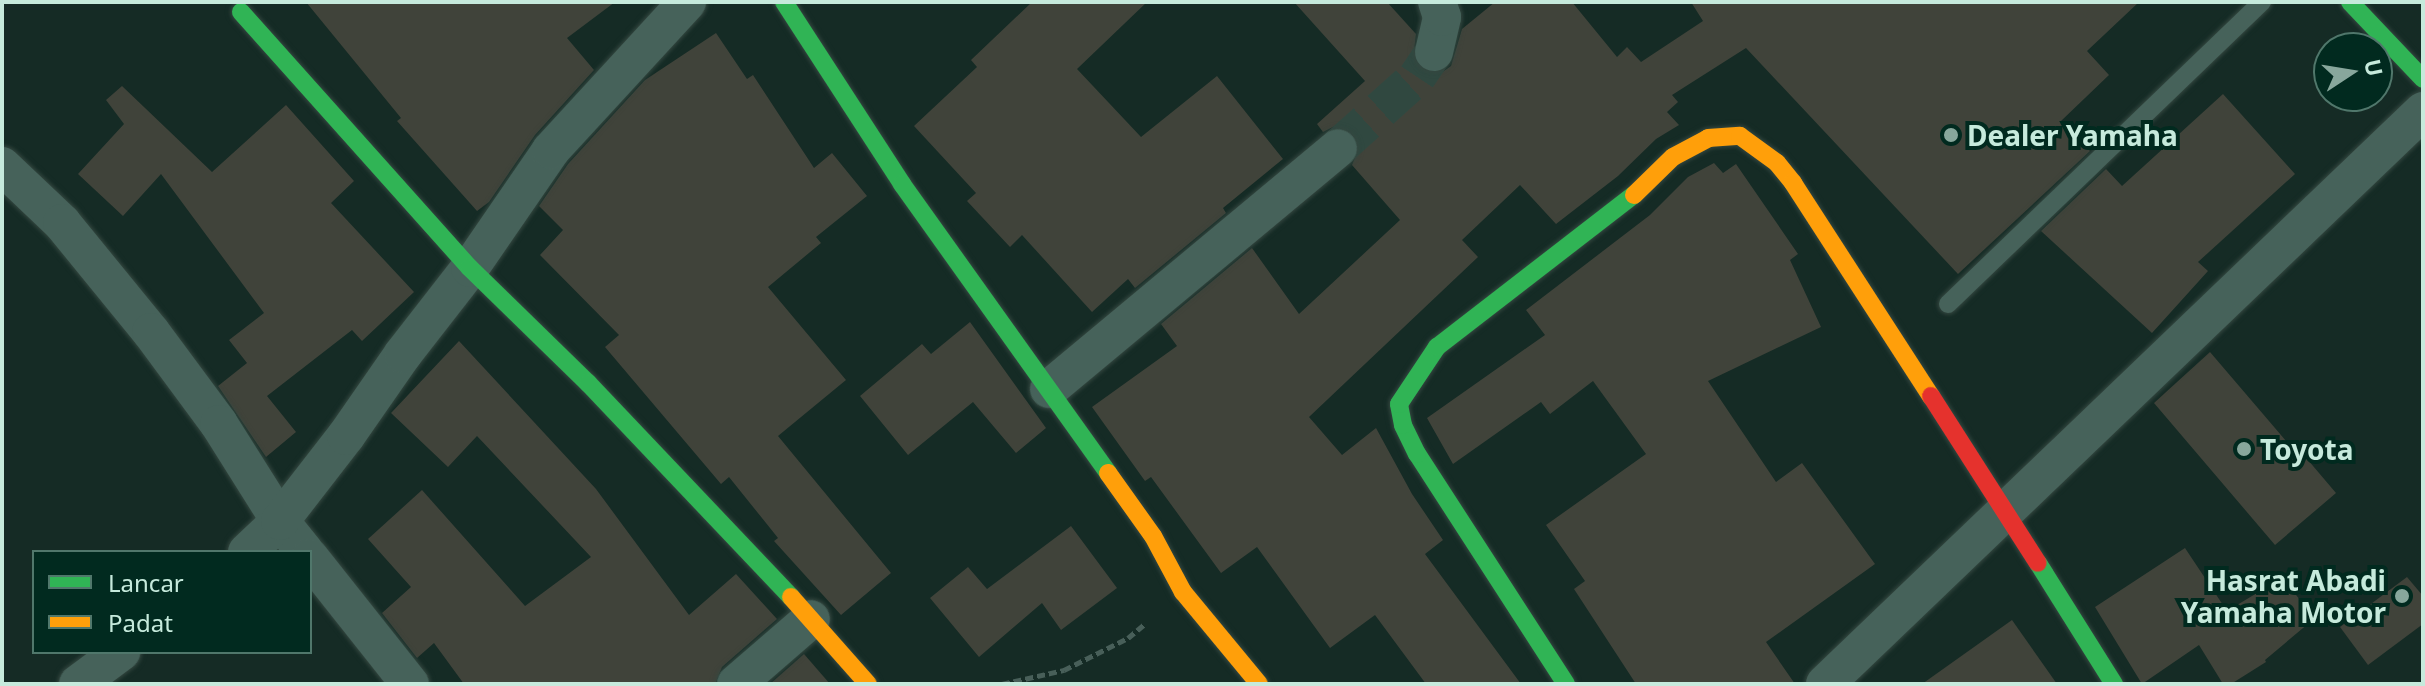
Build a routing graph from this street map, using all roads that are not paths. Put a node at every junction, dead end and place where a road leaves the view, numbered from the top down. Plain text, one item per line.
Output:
1 (687, 2) edge
2 (784, 2) edge
3 (1437, 2) edge
4 (2262, 2) edge
5 (2350, 2) edge
6 (241, 12) dead end
7 (1434, 52) tunnel mouth
8 (2423, 79) edge
9 (2423, 111) edge
10 (1338, 148) tunnel mouth
11 (2, 166) edge
12 (470, 268) junction
13 (1948, 304) dead end
14 (1049, 389) junction
15 (2007, 513) junction
16 (280, 521) junction
17 (249, 550) edge
18 (303, 550) edge
19 (312, 561) edge
20 (811, 619) junction
21 (118, 654) edge
22 (78, 684) edge
23 (410, 684) edge
24 (736, 684) edge
25 (868, 684) edge
26 (1259, 684) edge
27 (1566, 684) edge
28 (1825, 684) edge
29 (2114, 684) edge

1 - 12 street
2 - 14 main road
3 - 7 street
4 - 13 lane
5 - 8 main road
6 - 12 main road
9 - 15 street
10 - 14 street
11 - 16 street
12 - 16 street
12 - 20 main road
14 - 26 main road
15 - 27 main road
15 - 28 street
15 - 29 main road
16 - 17 street
16 - 18 street
19 - 23 street
20 - 24 street
20 - 25 main road
21 - 22 street

